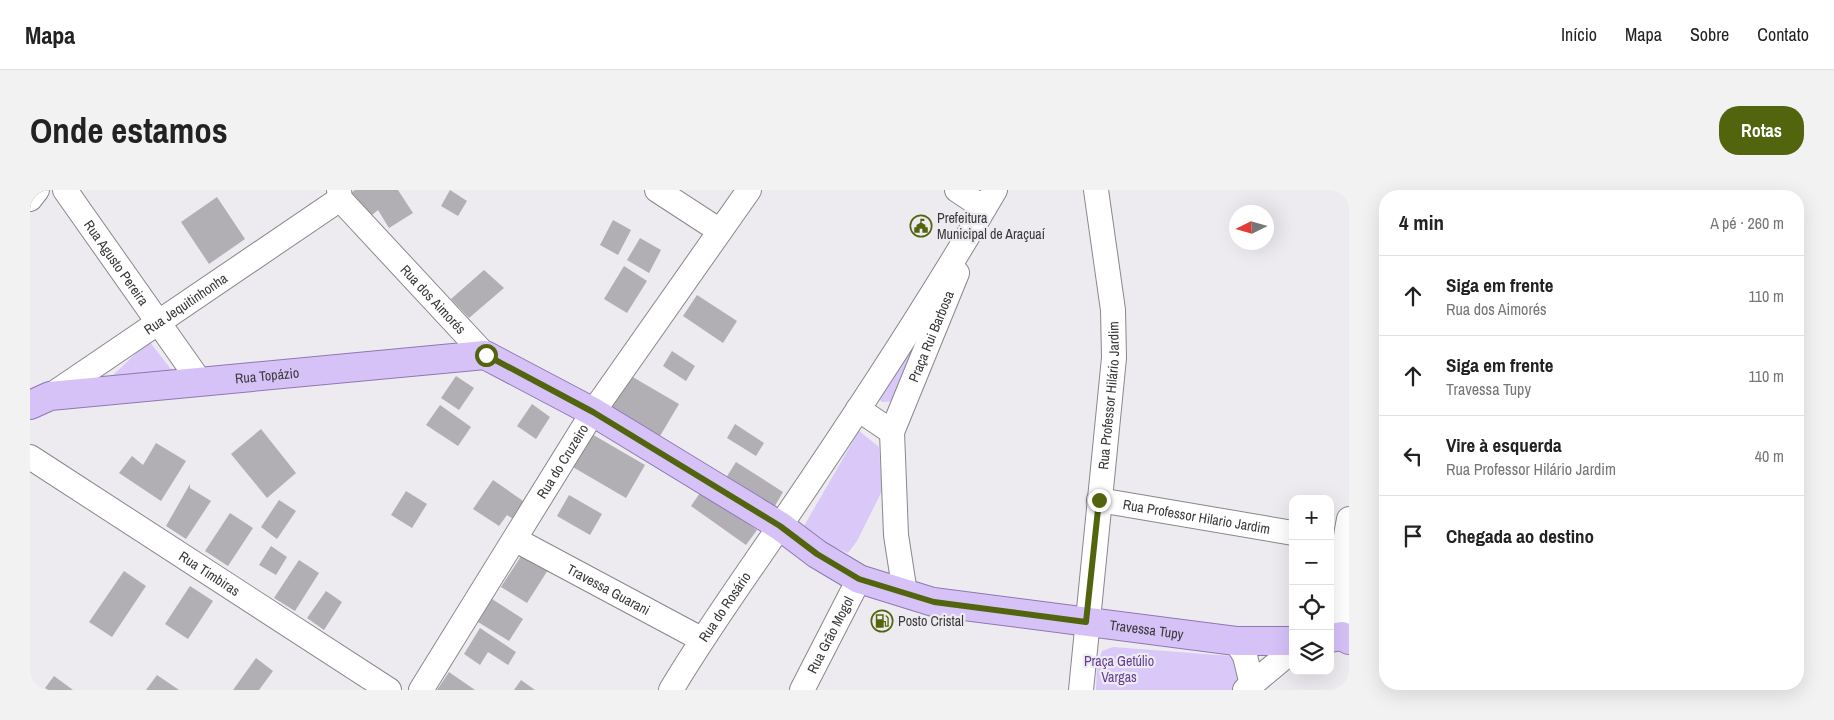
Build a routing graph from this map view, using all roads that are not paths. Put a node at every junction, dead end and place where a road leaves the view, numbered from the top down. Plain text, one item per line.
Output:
1 (37, 190) edge
2 (65, 190) edge
3 (657, 190) edge
4 (749, 190) edge
5 (957, 190) edge
6 (1096, 190) edge
7 (339, 195) edge
8 (30, 199) edge
9 (990, 199) edge
10 (720, 231) junction
11 (966, 240) junction
12 (156, 322) junction
13 (486, 355) junction
14 (201, 383) junction
15 (40, 401) edge
16 (858, 409) junction
17 (593, 412) junction
18 (892, 432) junction
19 (30, 457) edge
20 (1099, 500) junction
21 (1349, 519) edge
22 (780, 526) junction
23 (1289, 532) edge
24 (516, 540) junction
25 (1337, 540) edge
26 (859, 579) junction
27 (904, 593) junction
28 (1086, 622) junction
29 (1340, 638) edge
30 (701, 639) junction
31 (1236, 641) junction
32 (1289, 641) edge
33 (1289, 653) edge
34 (1248, 688) edge
35 (389, 690) edge
36 (420, 690) edge
37 (672, 690) edge
38 (802, 690) edge
39 (1081, 690) edge

1 - 8 street
2 - 12 street, Rua Agusto Pereira
3 - 10 street
4 - 10 street, Rua do Cruzeiro
5 - 9 street
6 - 20 street, Rua Professor Hilário Jardim
7 - 12 street, Rua Jequitinhonha
7 - 13 street, Rua dos Aimorés
9 - 11 street, Praça Rui Barbosa
10 - 17 street, Rua do Cruzeiro
11 - 16 street, Praça Rui Barbosa
11 - 18 street, Praça Rui Barbosa
12 - 14 street, Rua Agusto Pereira
12 - 15 street, Rua Jequitinhonha
13 - 14 main road, Rua Topázio
13 - 17 main road, Rua dos Aimorés
14 - 15 main road, Rua Topázio
16 - 18 street
16 - 22 street, Praça Rui Barbosa
17 - 22 main road, Rua dos Aimorés
17 - 24 street, Rua do Cruzeiro
18 - 27 street
19 - 35 street, Rua Timbiras
20 - 23 street, Rua Professor Hilario Jardim
20 - 28 street, Rua Professor Hilário Jardim
21 - 25 street
22 - 26 main road, Travessa Tupy
22 - 30 street, Rua do Rosário
24 - 30 street, Travessa Guarani
24 - 36 street, Rua do Cruzeiro
25 - 29 street
26 - 27 main road, Travessa Tupy
26 - 38 street, Rua Grão Mogol
27 - 28 main road, Travessa Tupy
28 - 31 main road, Travessa Tupy
28 - 39 street, Rua Professor Hilário Jardim
30 - 37 street, Rua do Rosário
31 - 32 main road, Travessa Tupy
31 - 34 street
33 - 34 street

